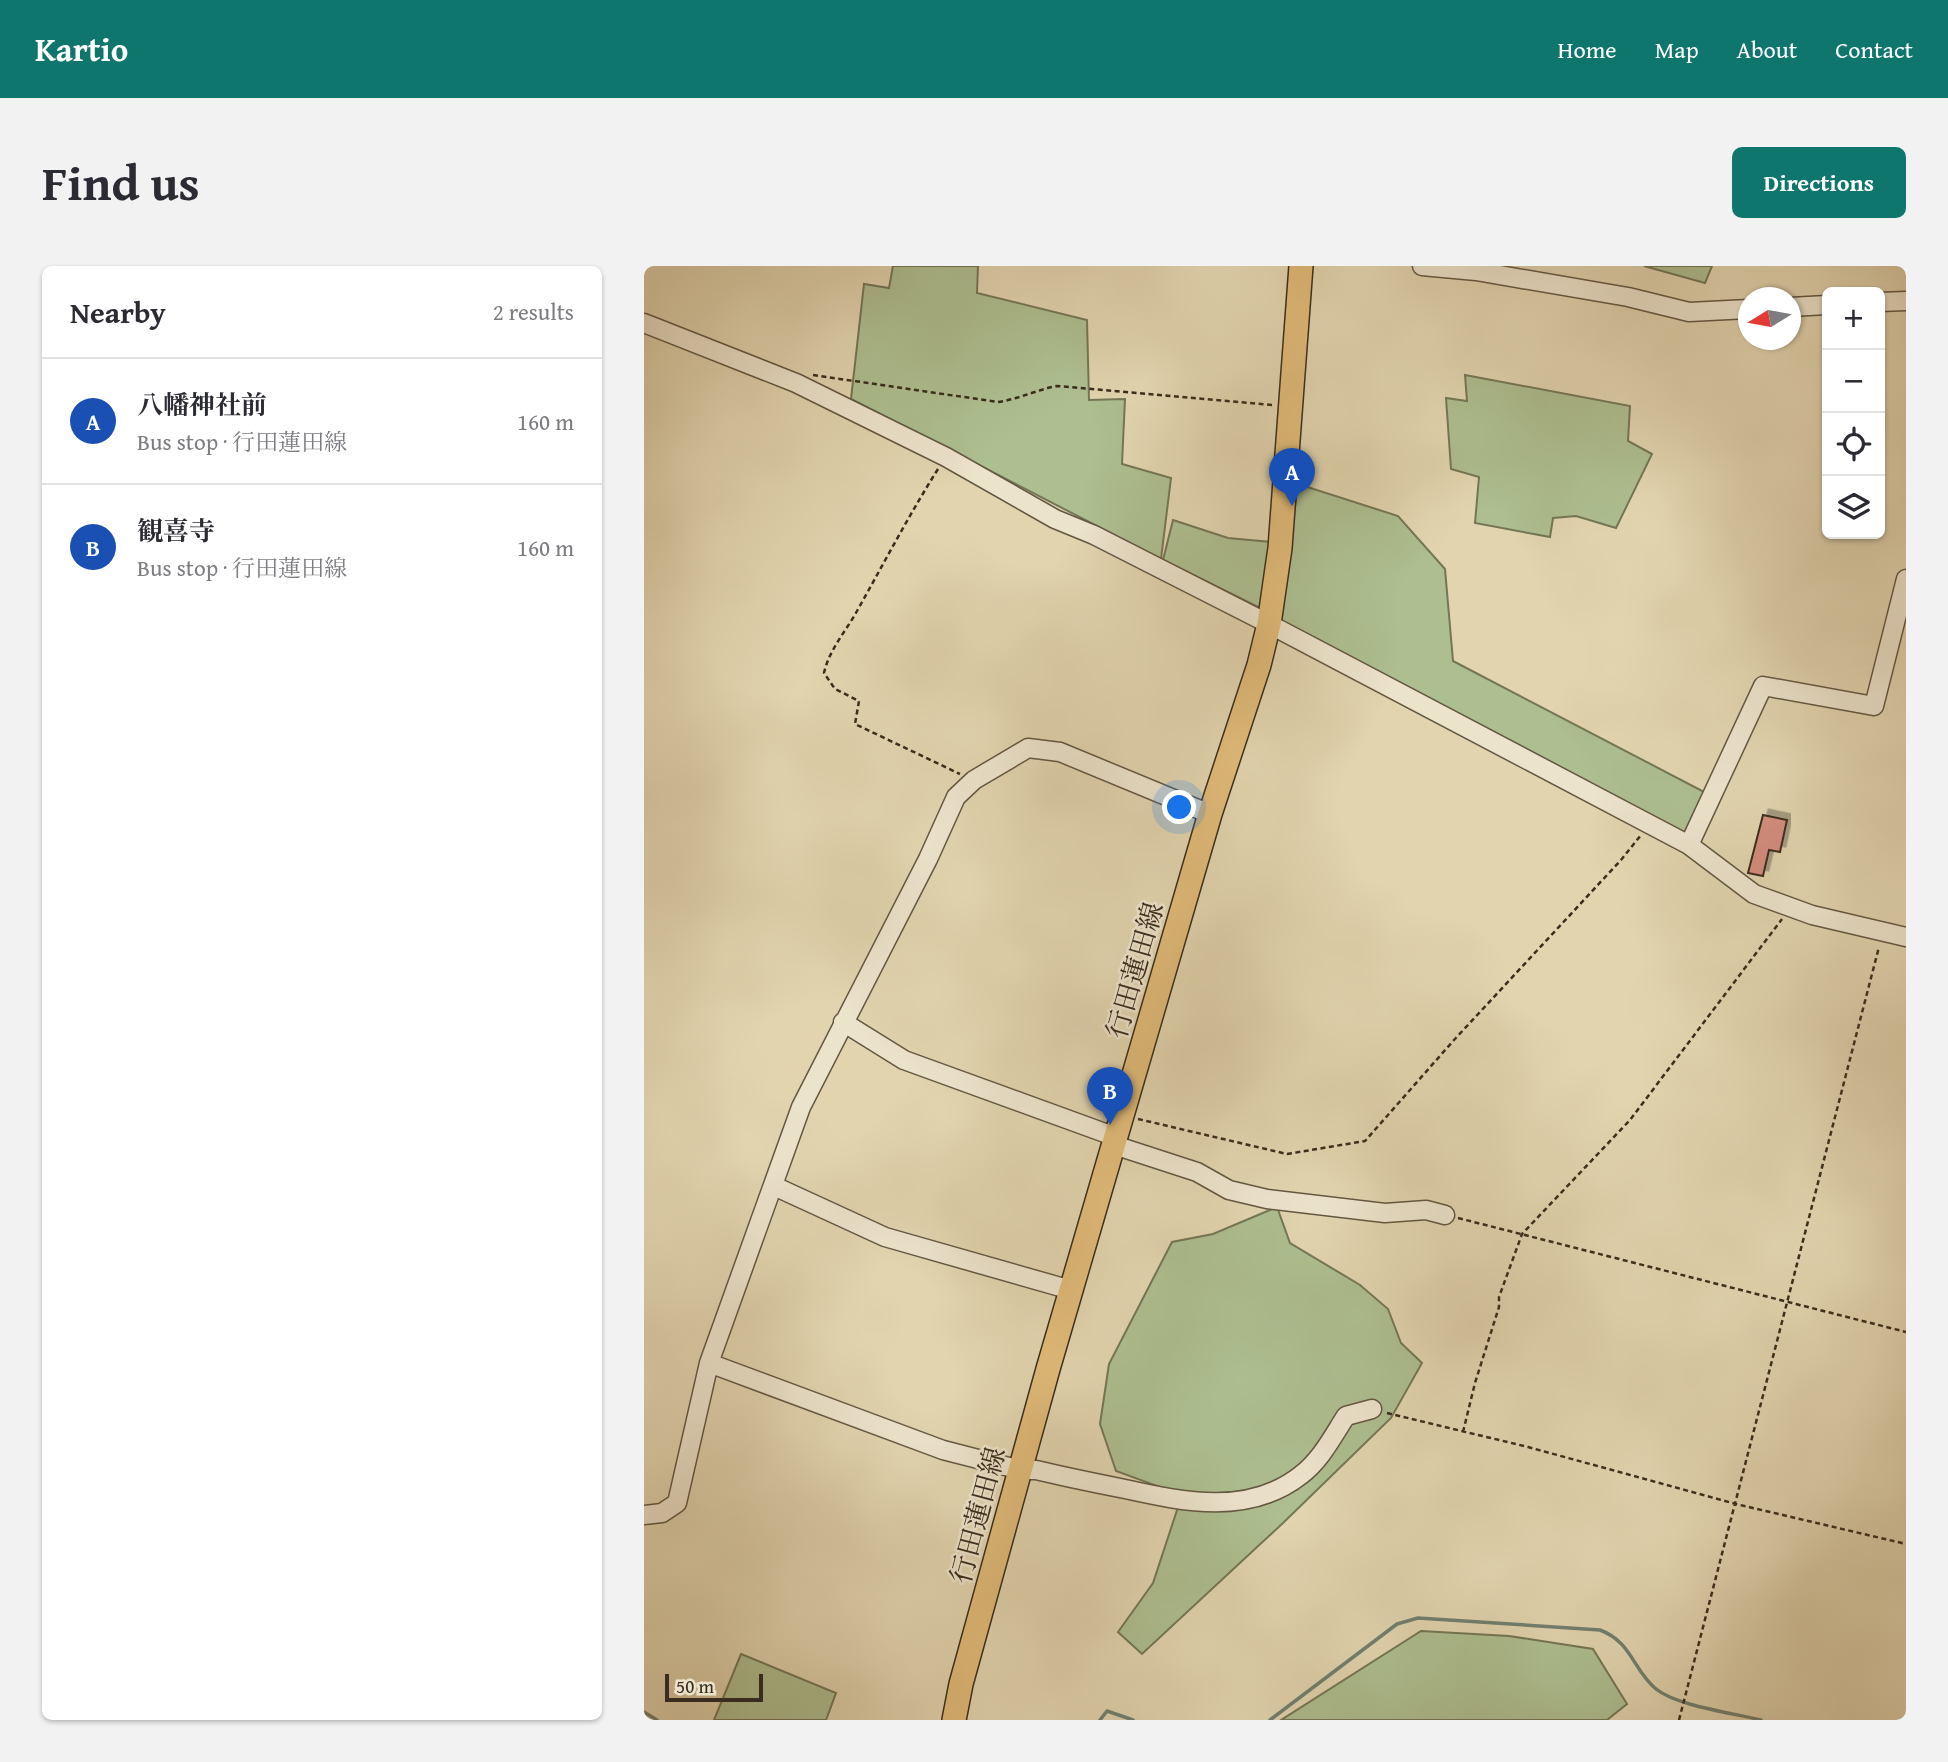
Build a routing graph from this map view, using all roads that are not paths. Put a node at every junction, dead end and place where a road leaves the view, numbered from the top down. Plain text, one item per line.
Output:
1 (1301, 266) edge
2 (1422, 266) edge
3 (1906, 301) edge
4 (1885, 302) edge
5 (1822, 305) edge
6 (1801, 306) edge
7 (1738, 310) edge
8 (644, 323) edge
9 (1906, 579) edge
10 (1269, 624) junction
11 (1210, 814) junction
12 (1689, 845) junction
13 (1906, 937) edge
14 (843, 1022) junction
15 (1118, 1132) junction
16 (774, 1186) junction
17 (1445, 1215) road end
18 (1072, 1290) junction
19 (709, 1363) junction
20 (1371, 1409) road end
21 (1021, 1470) junction
22 (644, 1515) edge
23 (954, 1720) edge

1 - 10 main road, 行田蓮田線
2 - 7 street
3 - 4 street
5 - 6 street
8 - 10 street
9 - 12 street
10 - 11 main road, 行田蓮田線
10 - 12 street
11 - 14 street
11 - 15 main road, 行田蓮田線
12 - 13 street
14 - 15 street
14 - 16 street
15 - 17 street
15 - 18 main road, 行田蓮田線
16 - 18 street
16 - 19 street
18 - 21 main road, 行田蓮田線
19 - 21 street
19 - 22 street
20 - 21 street
21 - 23 main road, 行田蓮田線

